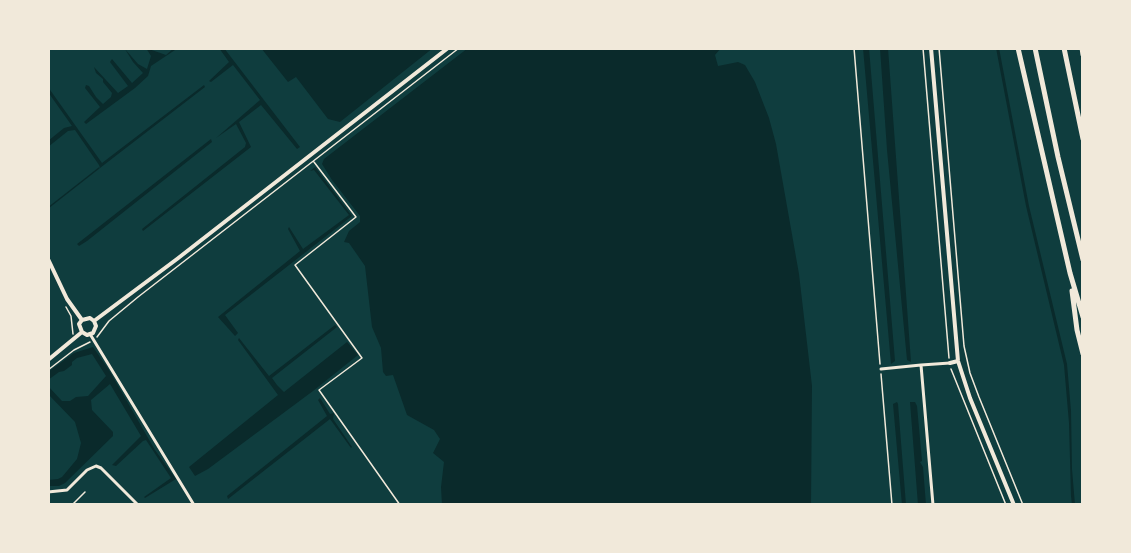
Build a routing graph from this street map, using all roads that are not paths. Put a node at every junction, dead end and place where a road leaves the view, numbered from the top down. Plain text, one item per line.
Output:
1 (448, 48) edge
2 (931, 48) edge
3 (1018, 48) edge
4 (1035, 48) edge
5 (1064, 48) edge
6 (1082, 48) edge
7 (1083, 55) edge
8 (1083, 140) edge
9 (48, 259) edge
10 (1083, 260) edge
11 (1070, 273) junction
12 (1083, 316) edge
13 (82, 320) junction
14 (94, 321) junction
15 (81, 332) junction
16 (90, 334) junction
17 (1083, 354) edge
18 (48, 360) edge
19 (958, 361) junction
20 (950, 363) joint
21 (921, 364) junction
22 (880, 369) road end
23 (48, 492) edge
24 (138, 505) edge
25 (194, 505) edge
26 (933, 505) edge
27 (1014, 505) edge

1 - 14 street
2 - 19 street
3 - 11 highway
4 - 10 highway
5 - 8 highway
6 - 7 highway
9 - 13 street
11 - 12 highway
11 - 17 highway
13 - 14 street
13 - 15 street
14 - 16 street
15 - 16 street
15 - 18 street
16 - 25 street
19 - 20 street
19 - 27 street
20 - 21 street
21 - 22 street
21 - 26 street
23 - 24 street

